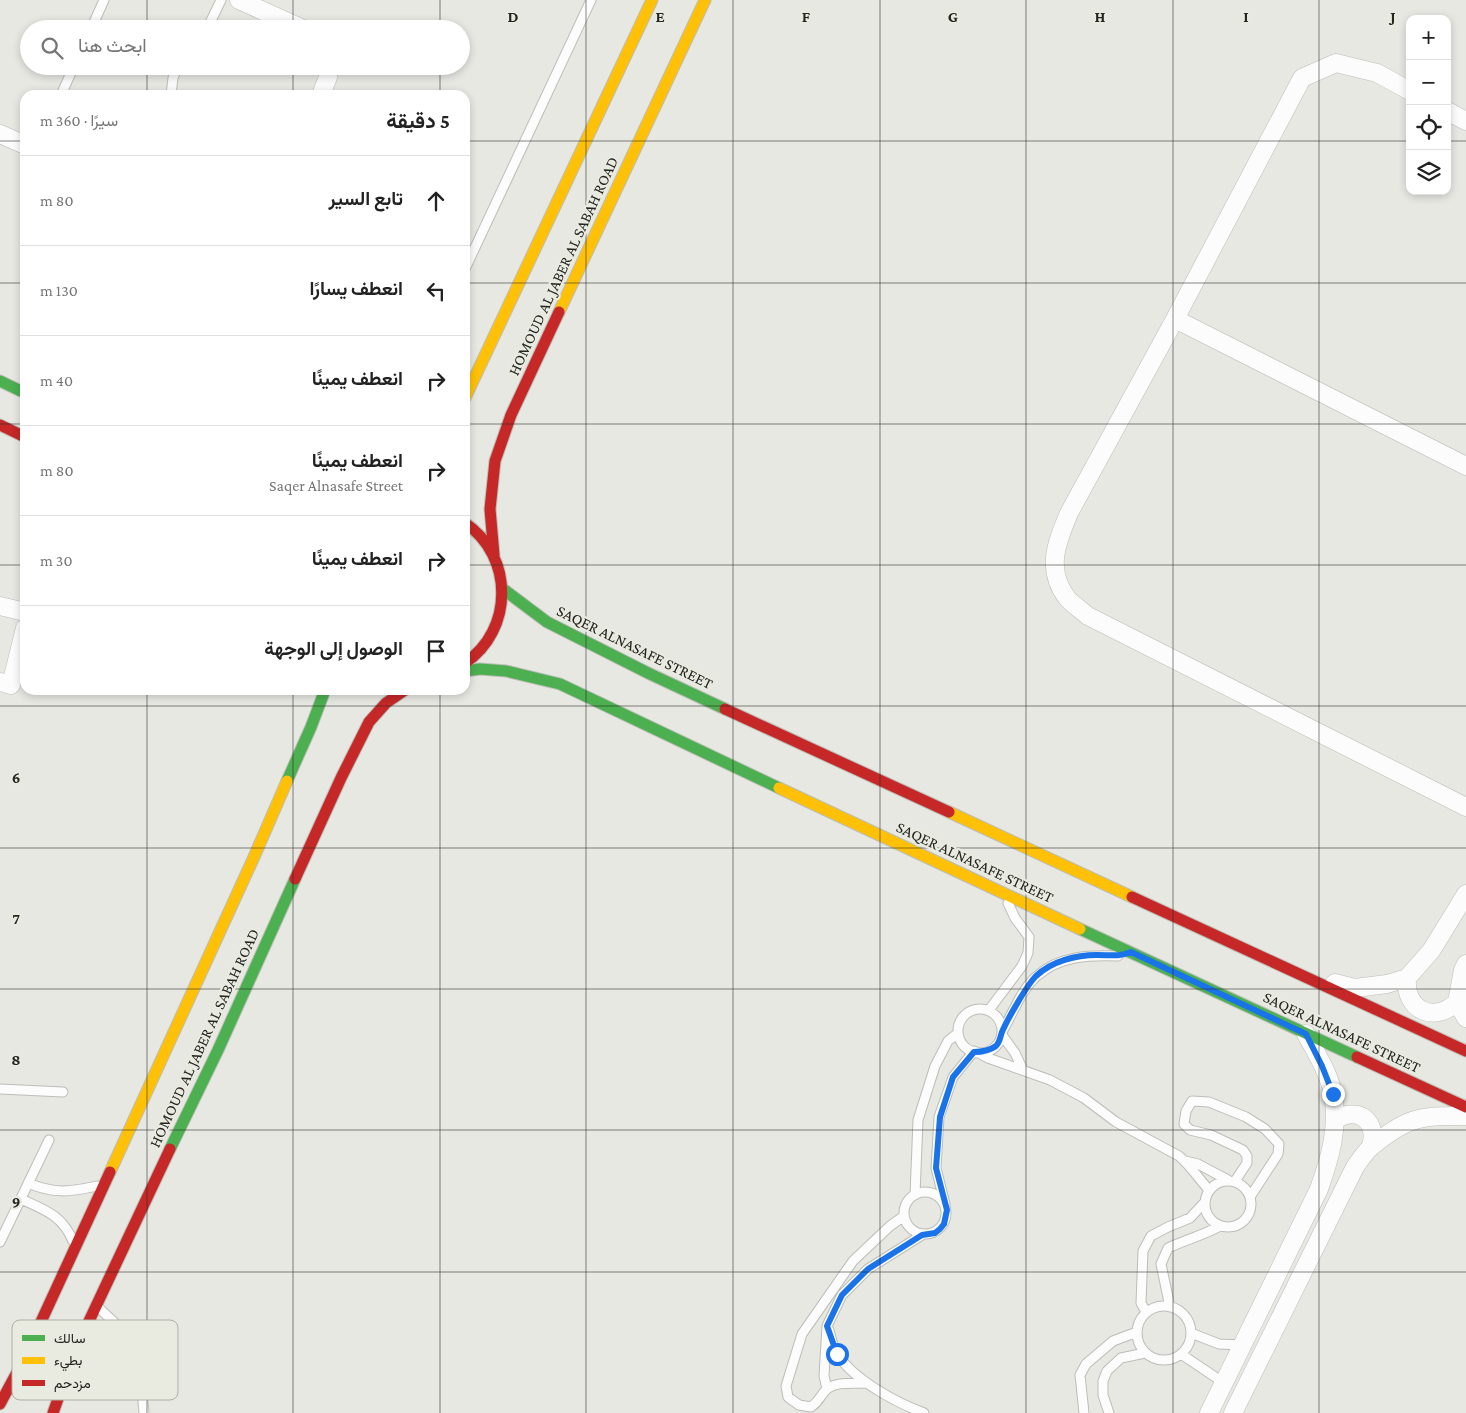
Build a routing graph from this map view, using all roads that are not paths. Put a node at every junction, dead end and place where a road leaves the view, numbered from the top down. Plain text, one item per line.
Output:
1 (104, 0) edge
2 (221, 0) edge
3 (239, 0) edge
4 (591, 0) edge
5 (652, 0) edge
6 (705, 0) edge
7 (95, 20) edge
8 (211, 20) edge
9 (283, 20) edge
10 (70, 75) edge
11 (174, 75) edge
12 (328, 75) edge
13 (1406, 89) edge
14 (63, 90) edge
15 (172, 90) edge
16 (323, 90) edge
17 (1451, 113) edge
18 (1466, 121) edge
19 (0, 134) edge
20 (20, 143) edge
21 (470, 259) edge
22 (1175, 319) junction
23 (0, 382) edge
24 (470, 387) edge
25 (20, 391) edge
26 (0, 426) edge
27 (20, 435) edge
28 (1466, 466) edge
29 (470, 526) edge
30 (494, 555) junction
31 (503, 589) junction
32 (0, 606) edge
33 (20, 611) edge
34 (20, 647) edge
35 (470, 660) edge
36 (470, 671) edge
37 (0, 682) edge
38 (323, 695) edge
39 (398, 695) edge
40 (1466, 807) edge
41 (1003, 894) junction
42 (1466, 894) edge
43 (1131, 952) junction
44 (1466, 964) edge
45 (1300, 976) junction
46 (1408, 978) junction
47 (1457, 1002) junction
48 (988, 1010) junction
49 (1466, 1018) edge
50 (958, 1033) junction
51 (1002, 1034) junction
52 (1306, 1034) junction
53 (1466, 1051) edge
54 (976, 1052) junction
55 (1023, 1070) junction
56 (0, 1089) edge
57 (63, 1092) dead end
58 (1466, 1107) edge
59 (1466, 1116) edge
60 (1335, 1120) junction
61 (49, 1140) dead end
62 (1371, 1147) junction
63 (1185, 1161) junction
64 (1232, 1181) junction
65 (28, 1183) junction
66 (104, 1184) junction
67 (1209, 1190) junction
68 (914, 1195) junction
69 (1250, 1197) junction
70 (21, 1199) junction
71 (1204, 1203) junction
72 (945, 1204) junction
73 (904, 1216) junction
74 (1220, 1226) junction
75 (922, 1235) junction
76 (0, 1242) edge
77 (75, 1248) junction
78 (96, 1305) junction
79 (1170, 1307) junction
80 (1146, 1312) junction
81 (42, 1320) edge
82 (89, 1320) edge
83 (112, 1320) edge
84 (827, 1326) junction
85 (1136, 1332) junction
86 (1191, 1333) junction
87 (1242, 1345) junction
88 (1145, 1353) junction
89 (1181, 1354) junction
90 (12, 1382) edge
91 (866, 1383) junction
92 (1224, 1383) junction
93 (827, 1389) junction
94 (58, 1400) edge
95 (143, 1400) edge
96 (0, 1404) edge
97 (53, 1413) edge
98 (144, 1413) edge
99 (924, 1413) edge
100 (1084, 1413) edge
101 (1109, 1413) edge
102 (1209, 1413) edge
103 (1233, 1413) edge

1 - 7 lane
2 - 8 lane
3 - 9 street
4 - 21 lane
5 - 24 main road, HOMOUD AL JABER AL SABAH ROAD
6 - 30 main road, HOMOUD AL JABER AL SABAH ROAD
10 - 14 lane
11 - 15 lane
12 - 16 street
13 - 22 street
17 - 18 street
19 - 20 street
22 - 28 street
22 - 40 street
23 - 25 main road
26 - 27 main road
29 - 30 main road
30 - 31 main road
31 - 35 main road
31 - 45 main road, SAQER ALNASAFE STREET
32 - 33 street
34 - 37 street
36 - 41 main road, SAQER ALNASAFE STREET
38 - 66 main road, HOMOUD AL JABER AL SABAH ROAD
39 - 78 main road, HOMOUD AL JABER AL SABAH ROAD
41 - 43 main road, SAQER ALNASAFE STREET
41 - 48 lane
42 - 46 street
43 - 51 lane
43 - 52 main road, SAQER ALNASAFE STREET
44 - 47 street
45 - 46 street
45 - 53 main road, SAQER ALNASAFE STREET
46 - 47 street
47 - 49 street
48 - 50 lane
48 - 51 lane
50 - 54 lane
50 - 68 lane
51 - 54 lane
51 - 55 lane
52 - 58 main road, SAQER ALNASAFE STREET
52 - 60 street
54 - 55 lane
54 - 72 lane
55 - 63 lane
56 - 57 lane
59 - 62 street
60 - 62 street
60 - 87 street
61 - 65 lane
62 - 103 street
63 - 64 lane
63 - 67 lane
64 - 67 lane
64 - 69 lane
64 - 69 lane
65 - 66 lane
65 - 70 lane
66 - 77 main road, HOMOUD AL JABER AL SABAH ROAD
67 - 71 lane
68 - 72 lane
68 - 73 lane
69 - 74 lane
70 - 76 lane
70 - 77 lane
71 - 74 lane
71 - 80 lane
72 - 75 lane
73 - 75 lane
73 - 93 lane
74 - 79 lane
75 - 84 lane
77 - 81 main road, HOMOUD AL JABER AL SABAH ROAD
78 - 82 main road, HOMOUD AL JABER AL SABAH ROAD
78 - 83 lane
79 - 80 lane
79 - 86 lane
80 - 85 lane
84 - 91 lane
84 - 93 lane
85 - 88 lane
85 - 100 lane
86 - 87 lane
86 - 89 lane
87 - 92 street
88 - 89 lane
88 - 101 lane
89 - 92 lane
90 - 96 main road, HOMOUD AL JABER AL SABAH ROAD
91 - 93 lane
91 - 99 lane
92 - 102 street
94 - 97 main road, HOMOUD AL JABER AL SABAH ROAD
95 - 98 lane

